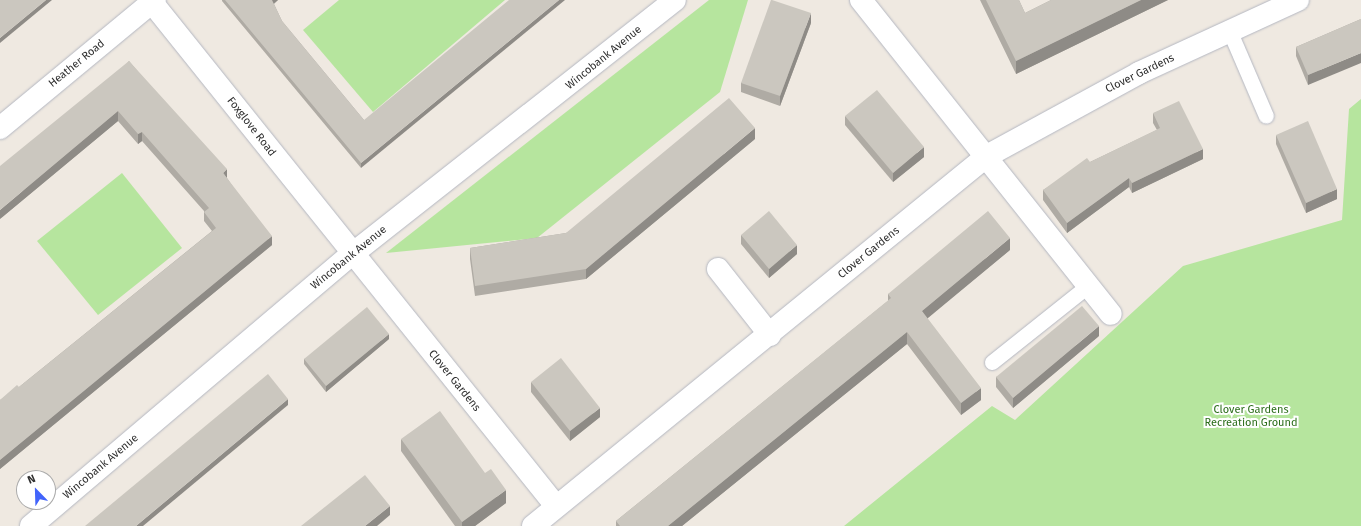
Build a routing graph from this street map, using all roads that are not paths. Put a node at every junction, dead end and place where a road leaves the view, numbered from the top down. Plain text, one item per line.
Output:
1 (675, 0) edge
2 (861, 0) edge
3 (1298, 0) edge
4 (152, 1) edge
5 (1230, 32) junction
6 (1266, 116) dead end
7 (0, 128) edge
8 (987, 156) junction
9 (351, 255) junction
10 (718, 269) dead end
11 (1090, 284) junction
12 (1111, 314) dead end
13 (770, 334) junction
14 (992, 362) dead end
15 (556, 506) junction
16 (31, 526) edge
17 (533, 526) edge

1 - 9 street, Wincobank Avenue
2 - 8 street
3 - 5 street, Clover Gardens
4 - 7 street, Heather Road
4 - 9 street, Foxglove Road
5 - 6 lane
5 - 8 street, Clover Gardens
8 - 11 street
8 - 13 street, Clover Gardens
9 - 15 street, Clover Gardens
9 - 16 street, Wincobank Avenue
10 - 13 street
11 - 12 street
11 - 14 lane
13 - 15 street, Clover Gardens
15 - 17 street, Clover Gardens

